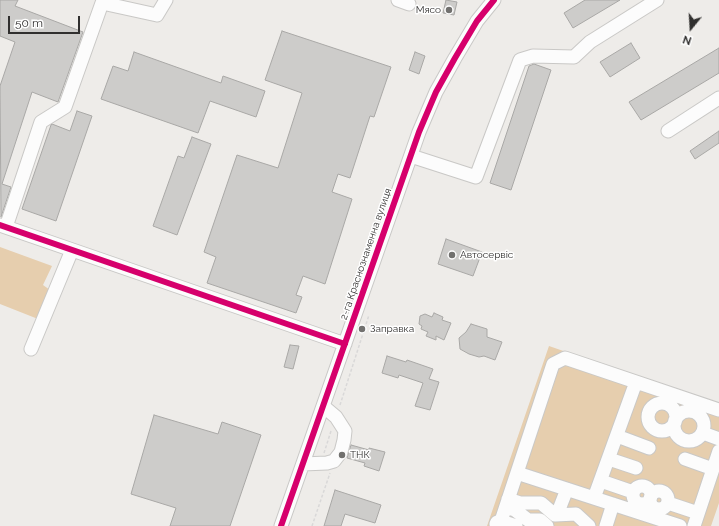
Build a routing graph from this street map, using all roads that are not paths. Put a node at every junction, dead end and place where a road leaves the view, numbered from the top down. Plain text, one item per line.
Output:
1 (166, 0) edge
2 (494, 0) edge
3 (657, 0) edge
4 (719, 98) edge
5 (668, 131) dead end
6 (411, 156) junction
7 (3, 226) edge
8 (72, 250) junction
9 (345, 344) junction
10 (31, 350) dead end
11 (636, 382) junction
12 (628, 404) junction
13 (323, 406) junction
14 (719, 410) edge
15 (649, 411) junction
16 (675, 423) junction
17 (703, 433) junction
18 (617, 436) junction
19 (719, 439) edge
20 (649, 448) dead end
21 (719, 451) edge
22 (609, 459) junction
23 (685, 459) dead end
24 (303, 464) junction
25 (636, 468) dead end
26 (713, 469) junction
27 (517, 473) junction
28 (600, 481) junction
29 (567, 489) junction
30 (594, 498) junction
31 (507, 503) junction
32 (613, 504) junction
33 (560, 507) dead end
34 (698, 513) junction
35 (498, 523) edge
36 (658, 523) edge
37 (281, 526) edge
38 (516, 526) edge
39 (547, 526) edge
40 (589, 526) edge
41 (606, 526) edge
42 (680, 526) edge
43 (694, 526) edge

1 - 7 street
2 - 6 street, 2-га Краснознаменна вулиця
3 - 6 street
4 - 5 street
6 - 9 street, 2-га Краснознаменна вулиця
7 - 8 street
8 - 9 street
8 - 10 street
9 - 13 street, 2-га Краснознаменна вулиця
11 - 12 street
11 - 14 street
11 - 27 street
12 - 15 street
12 - 18 street
13 - 24 street, 2-га Краснознаменна вулиця
13 - 24 street
15 - 16 street
15 - 16 street
16 - 17 street
16 - 17 street
17 - 19 street
18 - 20 street
18 - 22 street
21 - 26 street
22 - 25 street
22 - 28 street
23 - 26 street
24 - 37 street, 2-га Краснознаменна вулиця
26 - 34 street
27 - 29 street
27 - 31 street
28 - 30 street
28 - 34 street
29 - 30 street
29 - 33 street
30 - 32 street
31 - 35 street
31 - 39 street
31 - 40 street
32 - 36 street
32 - 41 street
34 - 43 street
35 - 38 street
36 - 42 street

